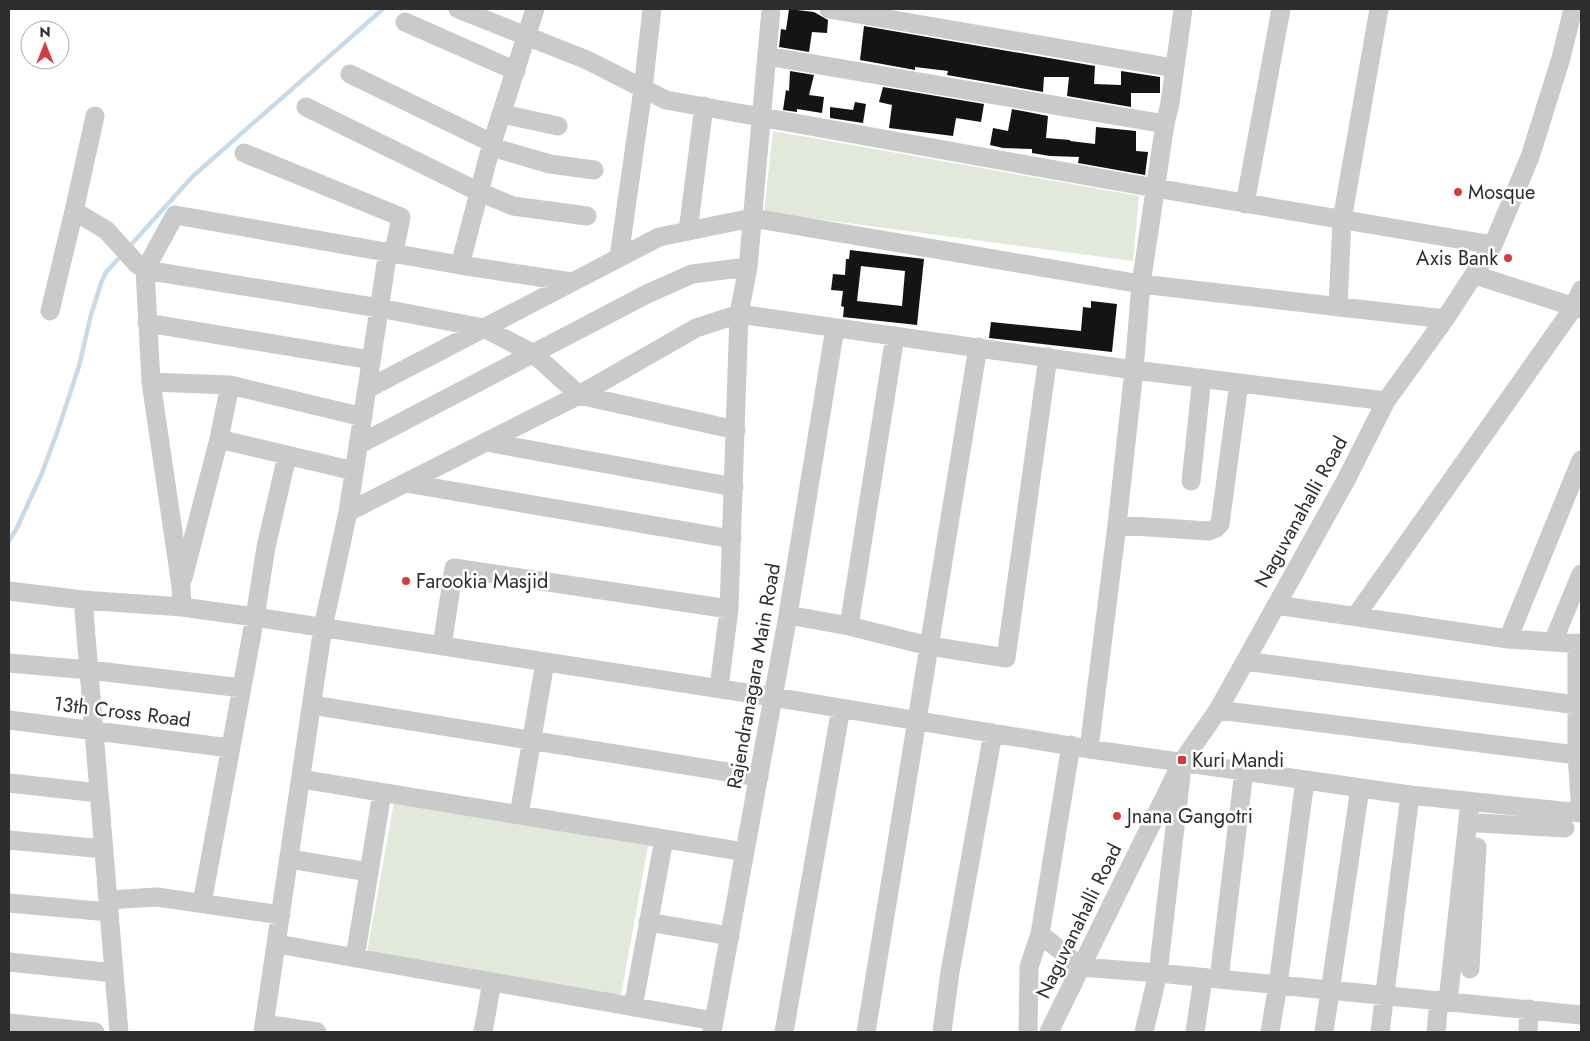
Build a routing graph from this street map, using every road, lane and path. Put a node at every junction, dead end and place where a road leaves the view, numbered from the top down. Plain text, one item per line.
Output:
1 (458, 9) edge
2 (535, 9) edge
3 (652, 9) edge
4 (771, 9) edge
5 (829, 9) edge
6 (1180, 9) edge
7 (1281, 9) edge
8 (1379, 9) edge
9 (1572, 9) edge
10 (405, 22) dead end
11 (527, 37) junction
12 (767, 56) junction
13 (1174, 68) junction
14 (516, 71) junction
15 (350, 74) dead end
16 (643, 89) junction
17 (704, 106) junction
18 (306, 107) dead end
19 (502, 114) junction
20 (95, 116) dead end
21 (762, 116) junction
22 (1165, 124) junction
23 (558, 126) dead end
24 (491, 145) junction
25 (244, 153) dead end
26 (594, 170) dead end
27 (1154, 188) junction
28 (479, 192) junction
29 (1245, 204) junction
30 (74, 211) junction
31 (587, 216) dead end
32 (752, 218) junction
33 (1342, 220) junction
34 (688, 231) junction
35 (1493, 245) junction
36 (391, 251) junction
37 (619, 258) junction
38 (460, 264) junction
39 (748, 267) junction
40 (145, 270) junction
41 (1474, 275) junction
42 (572, 282) junction
43 (1141, 284) junction
44 (1579, 302) edge
45 (1338, 307) junction
46 (379, 308) junction
47 (50, 311) dead end
48 (739, 314) junction
49 (1445, 320) junction
50 (147, 322) junction
51 (484, 328) junction
52 (836, 328) junction
53 (895, 336) junction
54 (978, 347) junction
55 (534, 354) junction
56 (1048, 357) junction
57 (371, 360) junction
58 (1134, 370) junction
59 (1202, 378) junction
60 (151, 382) junction
61 (1239, 383) junction
62 (230, 385) junction
63 (367, 389) junction
64 (579, 394) junction
65 (1386, 401) junction
66 (363, 417) junction
67 (736, 430) junction
68 (219, 440) junction
69 (486, 442) junction
70 (358, 445) junction
71 (287, 456) junction
72 (1581, 460) edge
73 (354, 471) junction
74 (1191, 481) dead end
75 (406, 482) junction
76 (734, 487) junction
77 (348, 512) junction
78 (1117, 525) junction
79 (732, 539) junction
80 (1581, 574) edge
81 (181, 586) junction
82 (9, 591) edge
83 (83, 600) junction
84 (1276, 605) junction
85 (182, 607) junction
86 (729, 609) junction
87 (788, 615) junction
88 (1355, 617) junction
89 (255, 618) junction
90 (849, 626) junction
91 (323, 627) junction
92 (1508, 639) junction
93 (1553, 642) junction
94 (1579, 643) edge
95 (442, 646) junction
96 (930, 646) junction
97 (1245, 661) junction
98 (545, 662) junction
99 (9, 663) edge
100 (89, 670) junction
101 (242, 688) junction
102 (719, 688) junction
103 (773, 697) junction
104 (312, 705) junction
105 (1577, 705) junction
106 (841, 708) junction
107 (1218, 710) junction
108 (9, 720) edge
109 (916, 720) junction
110 (94, 732) junction
111 (993, 733) junction
112 (532, 740) junction
113 (1070, 745) junction
114 (230, 748) junction
115 (1089, 749) junction
116 (1577, 755) junction
117 (1182, 762) junction
118 (1244, 771) junction
119 (759, 777) junction
120 (301, 779) junction
121 (1305, 780) junction
122 (9, 783) edge
123 (1360, 788) junction
124 (99, 793) junction
125 (382, 793) junction
126 (1410, 795) junction
127 (1475, 802) junction
128 (1581, 813) edge
129 (519, 815) junction
130 (1478, 823) junction
131 (1565, 828) dead end
132 (664, 839) junction
133 (9, 840) edge
134 (104, 849) junction
135 (745, 852) junction
136 (289, 859) junction
137 (369, 872) junction
138 (9, 903) edge
139 (202, 903) junction
140 (109, 906) junction
141 (281, 916) junction
142 (648, 922) junction
143 (1040, 934) junction
144 (730, 936) junction
145 (277, 944) junction
146 (355, 958) junction
147 (9, 962) edge
148 (1081, 967) junction
149 (1470, 968) dead end
150 (114, 972) junction
151 (1158, 973) junction
152 (1211, 978) junction
153 (492, 982) junction
154 (1278, 985) junction
155 (1330, 990) junction
156 (1385, 995) junction
157 (1443, 1001) junction
158 (632, 1007) junction
159 (1528, 1009) junction
160 (1581, 1014) edge
161 (9, 1023) edge
162 (713, 1027) edge
163 (264, 1028) edge
164 (54, 1031) edge
165 (95, 1032) edge
166 (119, 1032) edge
167 (317, 1032) edge
168 (483, 1032) edge
169 (784, 1032) edge
170 (866, 1032) edge
171 (942, 1032) edge
172 (1028, 1032) edge
173 (1050, 1032) edge
174 (1144, 1032) edge
175 (1195, 1032) edge
176 (1270, 1032) edge
177 (1324, 1032) edge
178 (1380, 1032) edge
179 (1436, 1032) edge
180 (1528, 1032) edge

1 - 11 street
2 - 11 street
3 - 16 street
4 - 12 street
5 - 13 street
6 - 13 street
7 - 29 street
8 - 33 street
9 - 35 street, Naguvanahalli Road
10 - 14 street
11 - 14 street
11 - 16 street
12 - 21 street
12 - 22 street
13 - 22 street
14 - 19 street
15 - 24 street
16 - 17 street
16 - 37 street
17 - 21 street
17 - 34 street
18 - 28 street
19 - 23 street
19 - 24 street
20 - 30 street
21 - 27 street
21 - 32 street
22 - 27 street
24 - 26 street
24 - 28 street
25 - 36 street
27 - 29 street
27 - 43 street
28 - 31 street
28 - 38 street
29 - 33 street
30 - 40 street
30 - 47 street
32 - 34 street
32 - 39 street
32 - 43 street
33 - 35 street
33 - 45 street
34 - 37 street
35 - 41 street, Naguvanahalli Road
36 - 38 street
36 - 40 street
36 - 46 street
37 - 42 street
38 - 42 street
39 - 48 street
39 - 55 street
40 - 46 street
40 - 50 street
41 - 44 street
41 - 49 street, Naguvanahalli Road
42 - 51 street
43 - 45 street
43 - 58 street
44 - 88 street
45 - 49 street
46 - 51 street
46 - 57 street
48 - 52 street
48 - 64 street
48 - 67 street
49 - 65 street, Naguvanahalli Road
50 - 57 street
50 - 60 street
51 - 55 street
51 - 63 street
52 - 53 street
52 - 87 street, Rajendranagara Main Road
53 - 54 street
53 - 90 street
54 - 56 street
54 - 96 street
55 - 64 street
55 - 70 street
56 - 58 street
56 - 96 street
57 - 63 street
58 - 59 street
58 - 78 street
59 - 61 street
59 - 74 street
60 - 62 street
60 - 81 street
61 - 65 street
61 - 78 street
62 - 66 street
62 - 68 street
63 - 66 street
64 - 67 street
64 - 69 street
65 - 84 street, Naguvanahalli Road
66 - 70 street
67 - 76 street
68 - 71 street
68 - 81 street
69 - 75 street
69 - 76 street
70 - 73 street
71 - 73 street
71 - 89 street
72 - 92 street
73 - 77 street
75 - 77 street
75 - 79 street
76 - 79 street
77 - 91 street
78 - 115 street
79 - 86 street
80 - 93 street
81 - 85 street
82 - 83 street
83 - 85 street
83 - 100 street
84 - 88 street
84 - 97 street, Naguvanahalli Road
85 - 89 street
86 - 95 street
86 - 102 street
87 - 90 street
87 - 103 street, Rajendranagara Main Road
88 - 92 street
89 - 91 street
89 - 101 street
90 - 96 street
91 - 95 street
91 - 104 street
92 - 93 street
93 - 94 street
94 - 105 street
95 - 98 street
96 - 109 street
97 - 105 street
97 - 107 street, Naguvanahalli Road
98 - 102 street
98 - 112 street
99 - 100 street
100 - 101 street
100 - 110 street
101 - 114 street
102 - 103 street
103 - 106 street
103 - 119 street, Rajendranagara Main Road
104 - 112 street
104 - 120 street
105 - 116 street
106 - 109 street
106 - 169 street
107 - 116 street
107 - 117 street, Naguvanahalli Road
108 - 110 street, 13th Cross Road
109 - 111 street
109 - 170 street
110 - 114 street, 13th Cross Road
110 - 124 street
111 - 113 street
111 - 171 street
112 - 119 street
112 - 129 street
113 - 115 street
113 - 143 street
114 - 139 street
115 - 117 street
116 - 128 street
117 - 118 street
117 - 148 street, Naguvanahalli Road
117 - 151 street
118 - 121 street
118 - 152 street
119 - 135 street, Rajendranagara Main Road
120 - 125 street
120 - 136 street
121 - 123 street
121 - 154 street
122 - 124 street
123 - 126 street
123 - 155 street
124 - 134 street
125 - 129 street
125 - 137 street
126 - 127 street
126 - 156 street
127 - 128 street
127 - 130 street
127 - 157 street
129 - 132 street
130 - 131 street
130 - 149 street
132 - 135 street
132 - 142 street
133 - 134 street
134 - 140 street
135 - 144 street, Rajendranagara Main Road
136 - 137 street
136 - 141 street
137 - 146 street
138 - 140 street
139 - 140 street
139 - 141 street
140 - 150 street
141 - 145 street
142 - 144 street
142 - 158 street
143 - 148 street
143 - 172 street
144 - 162 street, Rajendranagara Main Road
145 - 146 street
145 - 163 street
146 - 153 street
147 - 150 street
148 - 151 street
148 - 173 street, Naguvanahalli Road
150 - 166 street
151 - 152 street
151 - 174 street
152 - 154 street
152 - 175 street
153 - 158 street
153 - 168 street
154 - 155 street
154 - 176 street
155 - 156 street
155 - 177 street
156 - 157 street
156 - 178 street
157 - 159 street
157 - 179 street
158 - 162 street
159 - 160 street
159 - 180 street
161 - 164 street
163 - 167 street
164 - 165 street

